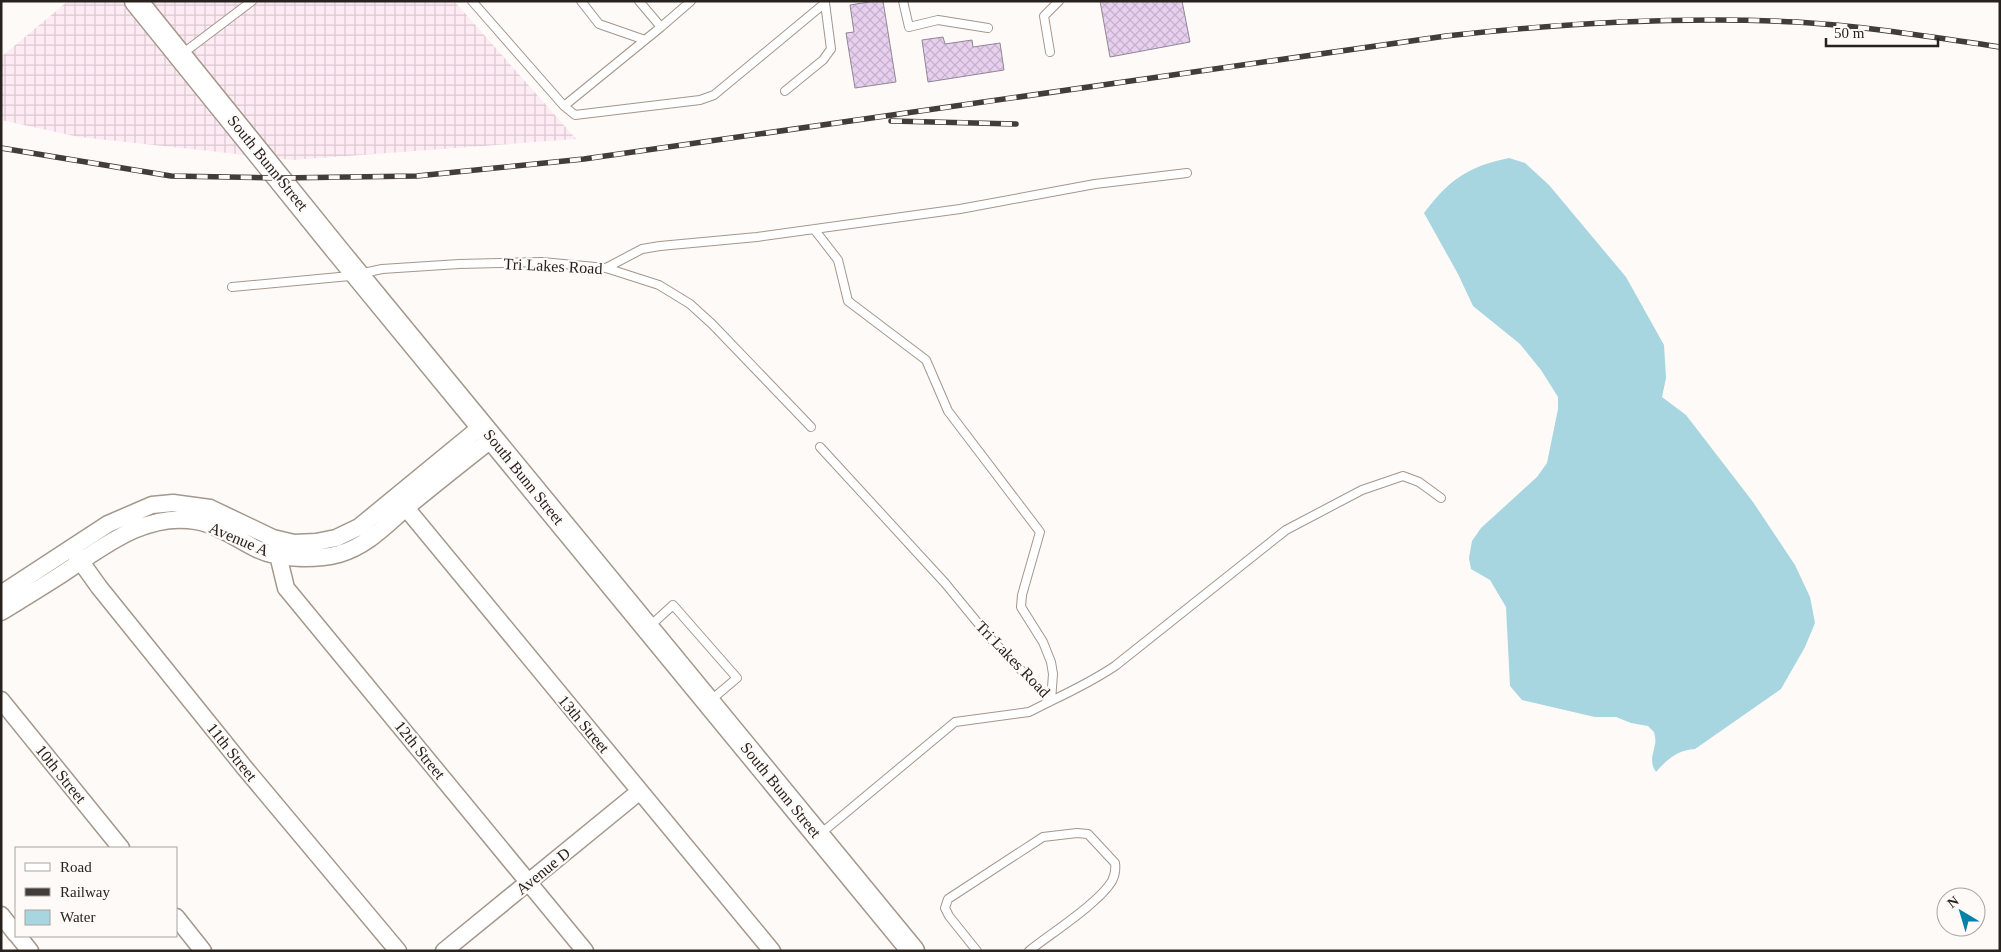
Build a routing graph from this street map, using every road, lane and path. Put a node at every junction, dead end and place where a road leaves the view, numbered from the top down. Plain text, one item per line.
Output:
1 (136, 1) edge
2 (252, 1) edge
3 (472, 1) edge
4 (581, 1) edge
5 (639, 1) edge
6 (691, 1) edge
7 (903, 1) edge
8 (1059, 1) edge
9 (825, 2) edge
10 (661, 27) junction
11 (988, 28) dead end
12 (645, 40) junction
13 (1050, 52) dead end
14 (181, 56) junction
15 (785, 91) dead end
16 (564, 106) junction
17 (1188, 173) dead end
18 (814, 229) junction
19 (606, 268) junction
20 (357, 273) junction
21 (232, 287) dead end
22 (811, 427) dead end
23 (487, 432) junction
24 (820, 447) dead end
25 (1441, 498) dead end
26 (401, 502) junction
27 (279, 547) junction
28 (76, 555) junction
29 (1, 594) edge
30 (1, 612) edge
31 (648, 628) junction
32 (1, 700) edge
33 (1051, 701) junction
34 (709, 702) junction
35 (640, 791) junction
36 (818, 835) junction
37 (120, 847) edge
38 (529, 883) junction
39 (1, 915) edge
40 (178, 920) edge
41 (15, 932) edge
42 (19, 937) edge
43 (30, 951) edge
44 (203, 951) edge
45 (398, 951) edge
46 (444, 951) edge
47 (584, 951) edge
48 (772, 951) edge
49 (913, 951) edge
50 (977, 951) edge
51 (1029, 951) edge

1 - 14 street, South Bunn Street
2 - 14 lane
3 - 16 lane
4 - 12 lane
5 - 10 lane
6 - 10 lane
7 - 11 lane
8 - 13 lane
9 - 15 lane
9 - 16 lane
10 - 12 lane
12 - 16 lane
14 - 20 street, South Bunn Street
17 - 18 lane
18 - 19 lane
18 - 33 lane
19 - 20 lane, Tri Lakes Road
19 - 22 lane, Tri Lakes Road
20 - 21 lane, Tri Lakes Road
20 - 23 street, South Bunn Street
23 - 26 street, Avenue A
23 - 31 street, South Bunn Street
24 - 33 lane, Tri Lakes Road
25 - 33 lane, Tri Lakes Road
26 - 27 street, Avenue A
26 - 35 street, 13th Street
27 - 28 street, Avenue A
27 - 38 street, 12th Street
28 - 29 street, Avenue A
28 - 30 street, Avenue A
28 - 45 street, 11th Street
31 - 34 street, South Bunn Street
31 - 34 lane
32 - 37 street, 10th Street
33 - 36 lane
34 - 36 street, South Bunn Street
35 - 38 street, Avenue D
35 - 48 street, 13th Street
36 - 49 street, South Bunn Street
38 - 46 street, Avenue D
38 - 47 street, 12th Street
39 - 41 street
40 - 44 street
42 - 43 street
50 - 51 lane

